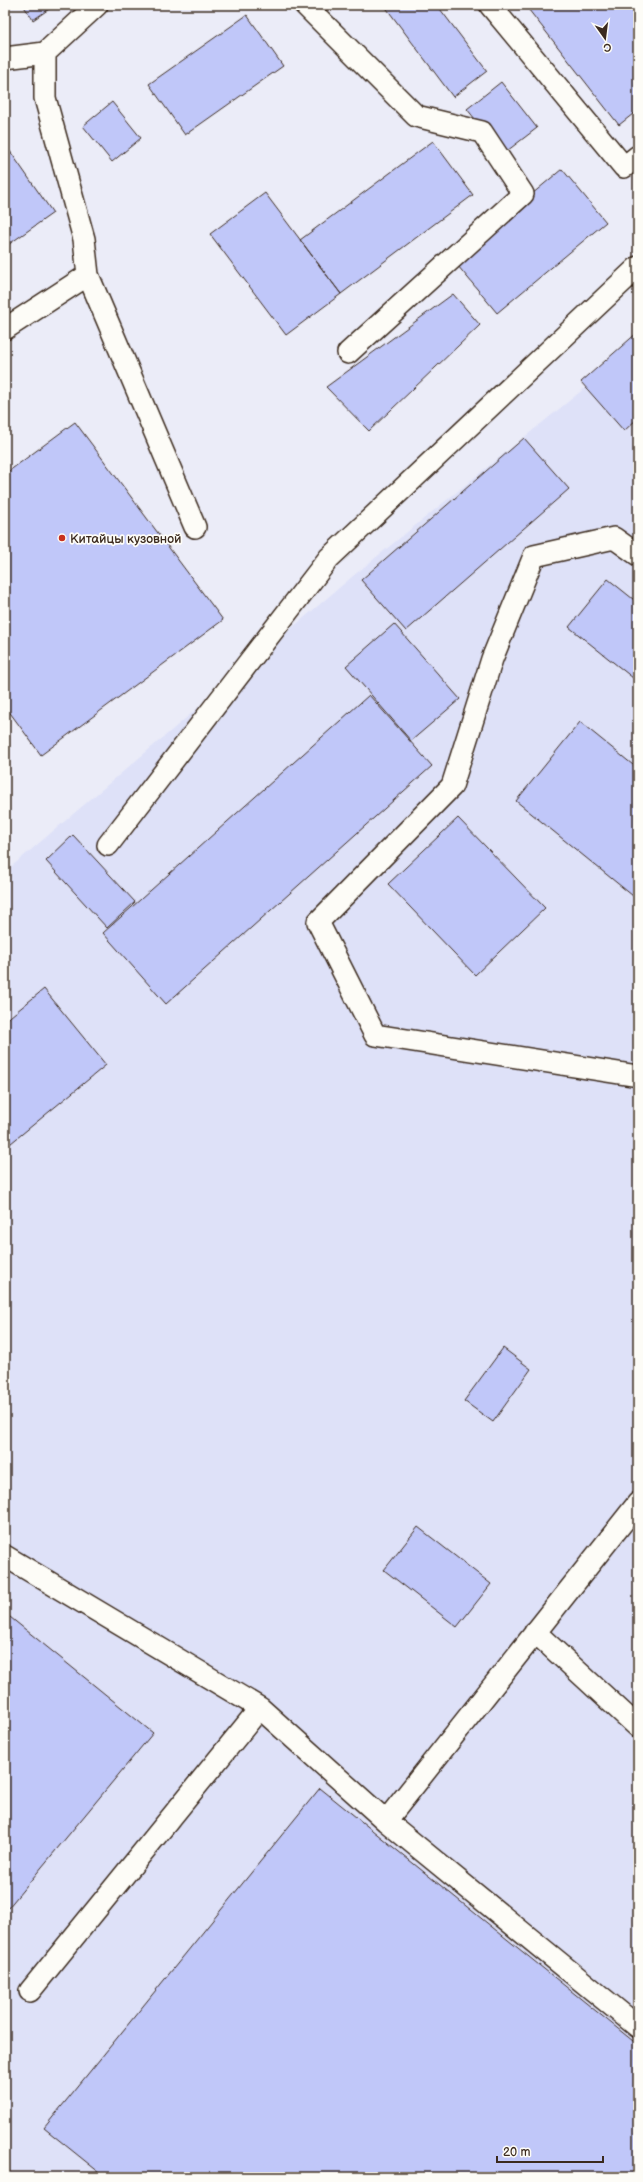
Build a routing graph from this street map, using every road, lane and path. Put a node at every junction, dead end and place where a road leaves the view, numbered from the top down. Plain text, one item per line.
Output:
1 (97, 5) edge
2 (305, 5) edge
3 (490, 5) edge
4 (45, 53) junction
5 (5, 58) edge
6 (638, 156) edge
7 (638, 267) edge
8 (88, 275) junction
9 (5, 329) edge
10 (348, 353) dead end
11 (195, 527) dead end
12 (638, 555) edge
13 (108, 845) dead end
14 (638, 1076) edge
15 (638, 1503) edge
16 (5, 1556) edge
17 (536, 1632) junction
18 (260, 1708) junction
19 (638, 1727) edge
20 (386, 1821) junction
21 (30, 1991) dead end
22 (638, 2027) edge

1 - 4 lane
2 - 10 lane
3 - 6 lane
4 - 5 lane
4 - 8 lane
7 - 13 lane
8 - 9 lane
8 - 11 lane
12 - 14 lane
15 - 17 lane
16 - 18 lane
17 - 19 lane
17 - 20 lane
18 - 20 lane
18 - 21 lane
20 - 22 lane

